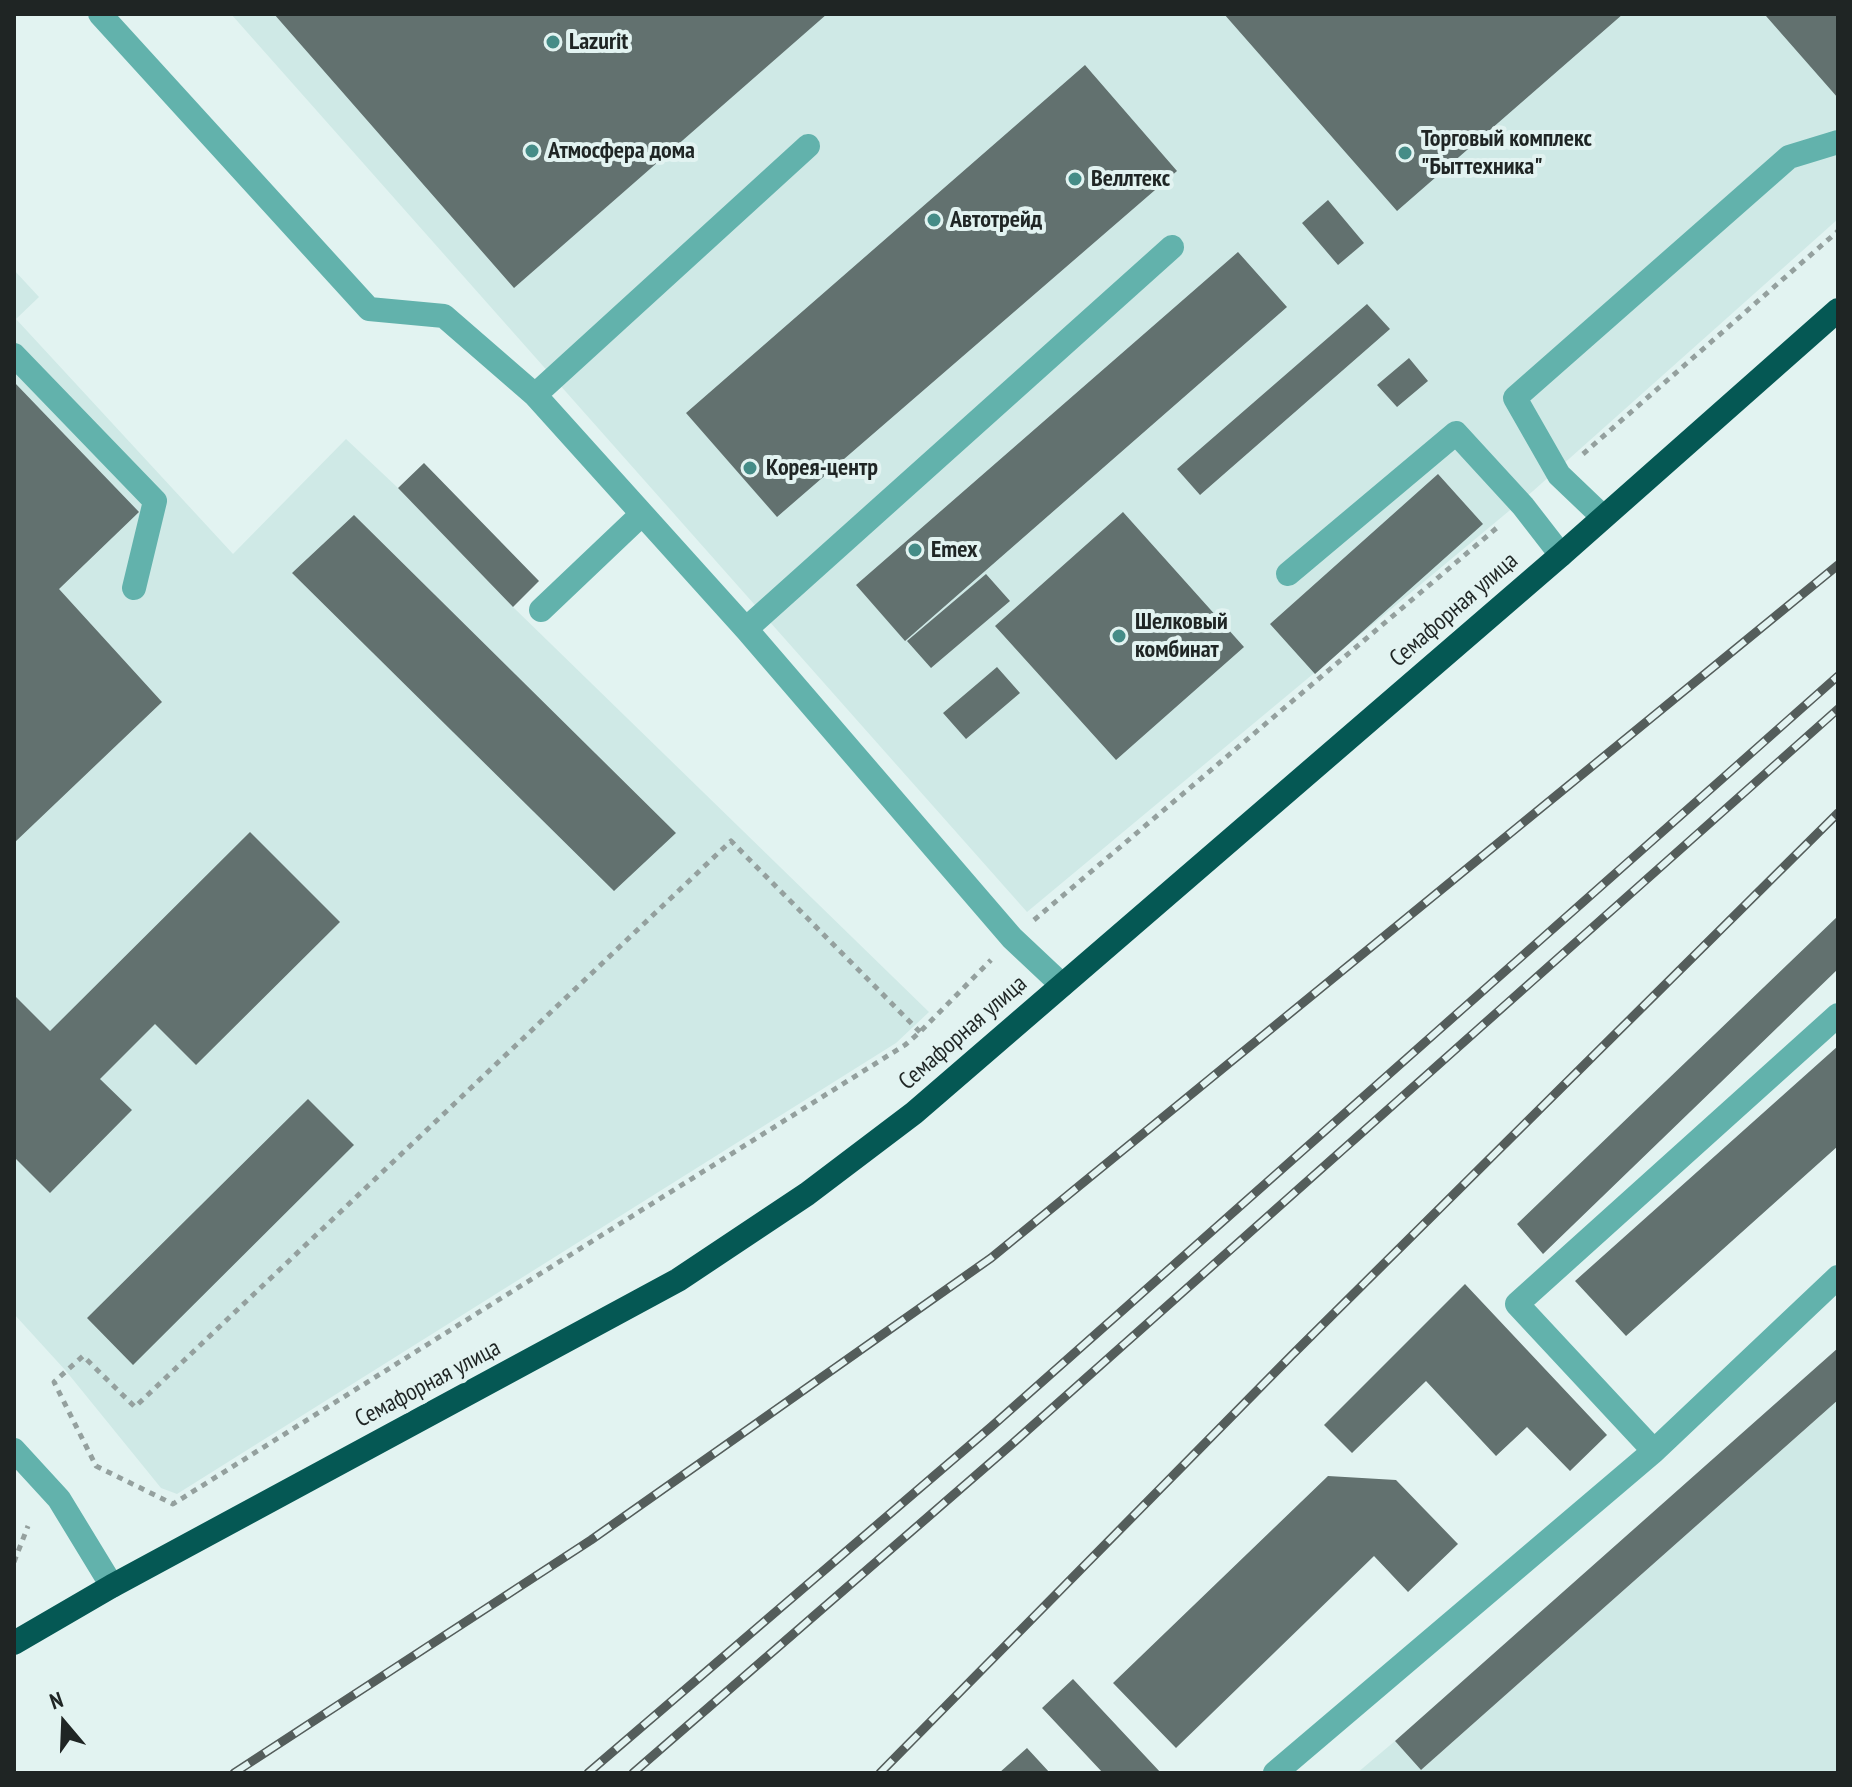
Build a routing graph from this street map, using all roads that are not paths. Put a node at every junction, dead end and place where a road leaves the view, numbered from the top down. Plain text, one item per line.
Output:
1 (100, 14) edge
2 (1838, 142) edge
3 (808, 146) dead end
4 (1172, 247) dead end
5 (1838, 310) edge
6 (14, 355) edge
7 (535, 395) junction
8 (641, 515) junction
9 (1603, 517) junction
10 (1561, 555) junction
11 (1288, 574) dead end
12 (134, 588) dead end
13 (541, 610) dead end
14 (746, 629) junction
15 (1062, 985) junction
16 (1838, 1015) edge
17 (1838, 1277) edge
18 (14, 1450) edge
19 (1654, 1451) junction
20 (112, 1586) junction
21 (14, 1643) edge
22 (1275, 1773) edge

1 - 7 street
2 - 9 street
3 - 7 street
4 - 14 street
5 - 9 highway, Семафорная улица
6 - 12 street
7 - 8 street
8 - 13 street
8 - 14 street
9 - 10 highway, Семафорная улица
10 - 11 street
10 - 15 highway, Семафорная улица
14 - 15 street
15 - 20 highway, Семафорная улица
16 - 19 street
17 - 19 street
18 - 20 street
19 - 22 street
20 - 21 highway, Семафорная улица

